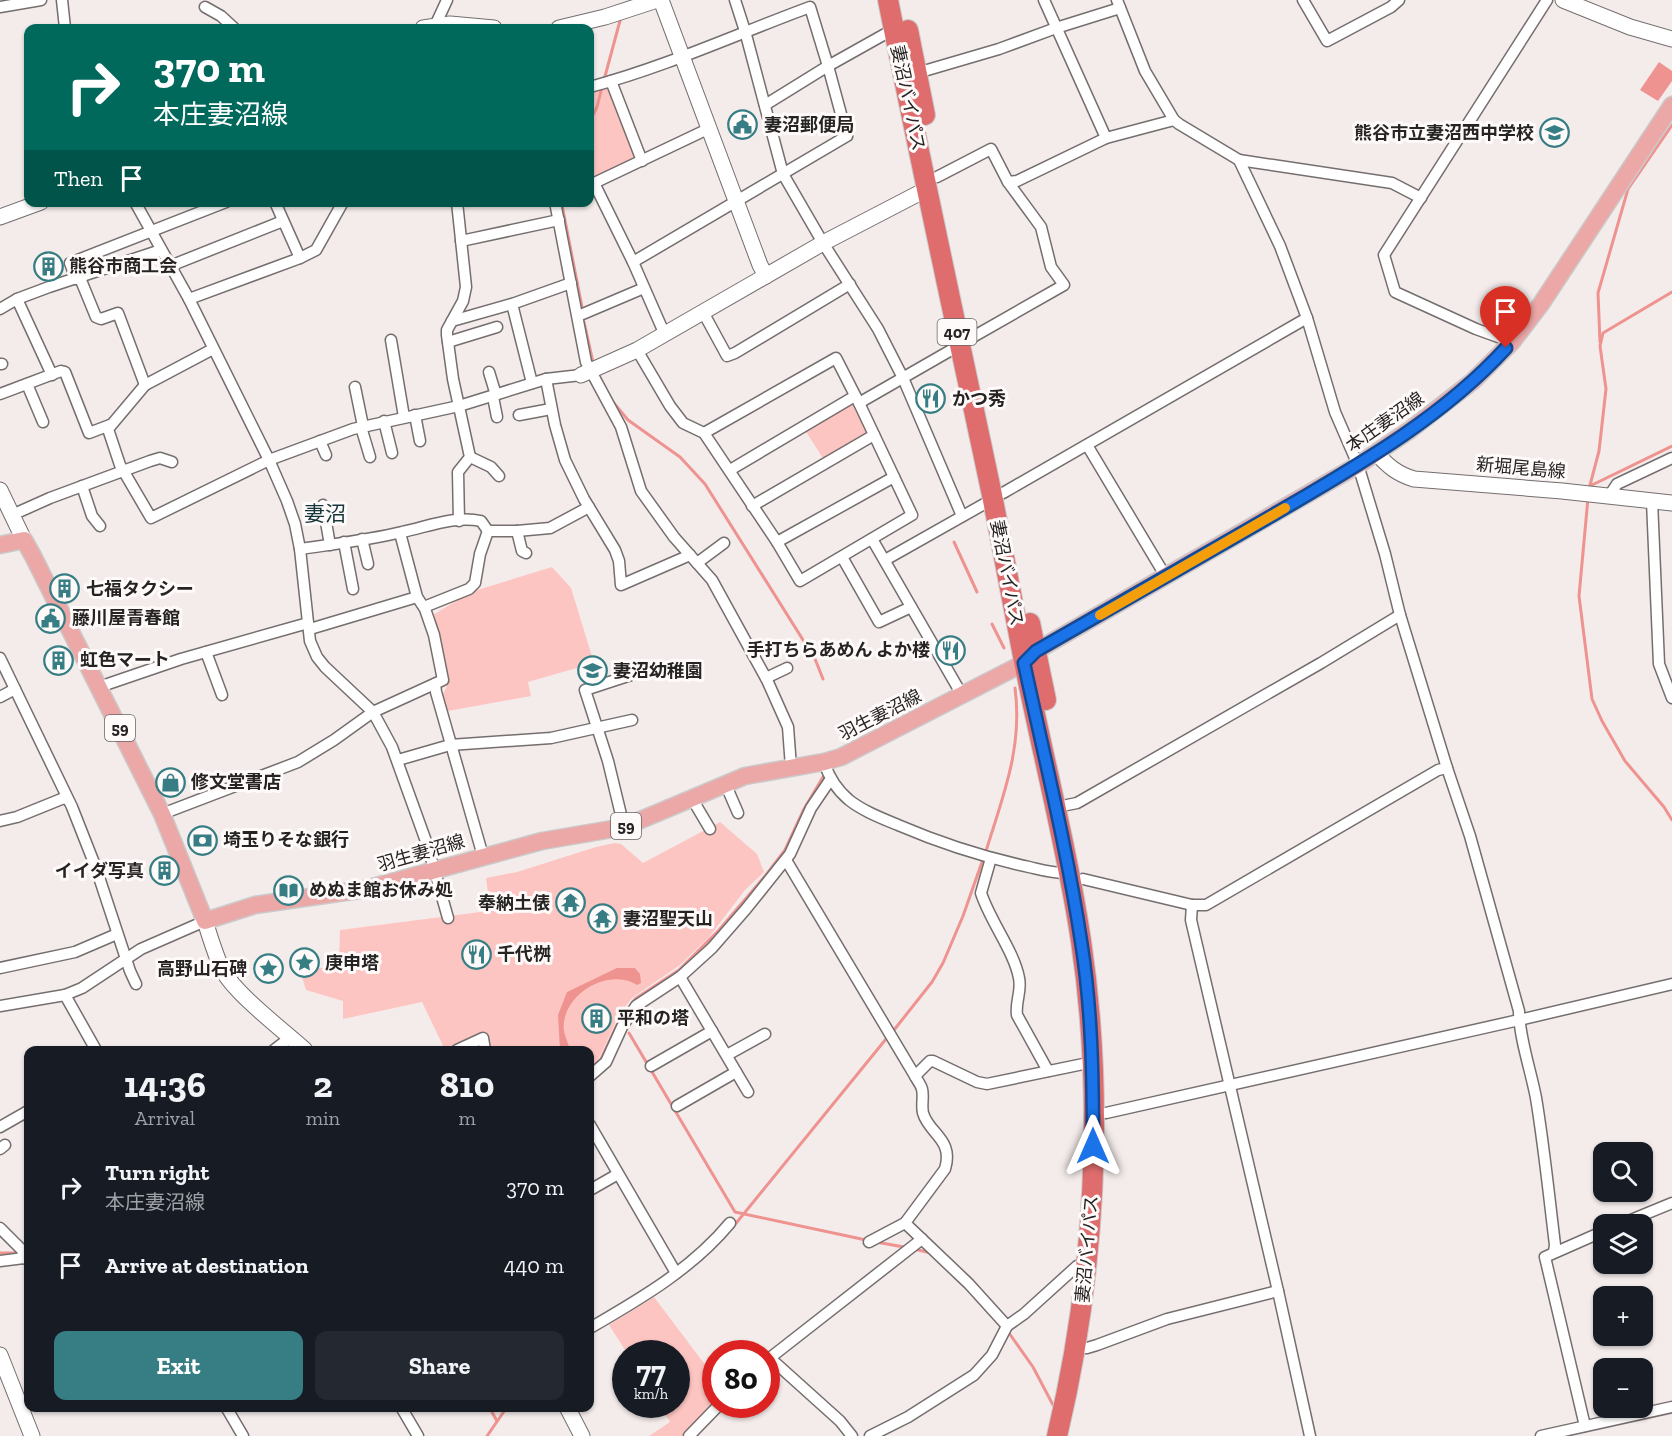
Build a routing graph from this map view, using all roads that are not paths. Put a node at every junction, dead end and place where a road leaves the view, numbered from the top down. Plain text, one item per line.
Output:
1 (41, 0) edge
2 (62, 0) edge
3 (447, 0) edge
4 (657, 0) edge
5 (661, 0) edge
6 (735, 0) edge
7 (888, 0) edge
8 (901, 0) edge
9 (1044, 0) edge
10 (1303, 0) edge
11 (1399, 0) edge
12 (1547, 0) edge
13 (1563, 0) edge
14 (1119, 4) edge
15 (0, 7) edge
16 (205, 7) dead end
17 (65, 24) edge
18 (230, 24) edge
19 (436, 24) edge
20 (576, 24) edge
21 (1056, 28) junction
22 (894, 29) junction
23 (745, 31) junction
24 (1672, 39) edge
25 (683, 57) junction
26 (828, 66) junction
27 (917, 73) junction
28 (611, 81) junction
29 (594, 86) edge
30 (765, 105) junction
31 (1672, 105) edge
32 (1174, 120) junction
33 (710, 128) junction
34 (1106, 138) junction
35 (1239, 160) junction
36 (642, 161) junction
37 (783, 174) junction
38 (1008, 182) junction
39 (594, 183) edge
40 (932, 183) junction
41 (594, 188) edge
42 (1421, 198) junction
43 (737, 203) junction
44 (27, 207) edge
45 (138, 207) edge
46 (214, 207) edge
47 (277, 207) edge
48 (340, 207) edge
49 (458, 207) edge
50 (556, 207) edge
51 (0, 217) edge
52 (559, 220) junction
53 (283, 221) junction
54 (151, 232) junction
55 (461, 241) junction
56 (823, 243) junction
57 (161, 250) junction
58 (300, 258) junction
59 (633, 262) junction
60 (170, 266) junction
61 (766, 276) junction
62 (78, 278) junction
63 (571, 283) junction
64 (850, 284) junction
65 (644, 288) junction
66 (17, 299) junction
67 (189, 299) junction
68 (512, 304) junction
69 (0, 309) edge
70 (703, 312) junction
71 (578, 316) junction
72 (1307, 318) junction
73 (452, 321) junction
74 (497, 327) dead end
75 (665, 335) junction
76 (391, 340) dead end
77 (966, 341) junction
78 (448, 342) junction
79 (1512, 342) junction
80 (213, 349) junction
81 (637, 350) junction
82 (489, 372) dead end
83 (586, 373) junction
84 (52, 375) junction
85 (903, 378) junction
86 (546, 379) junction
87 (532, 383) junction
88 (27, 384) junction
89 (145, 385) junction
90 (355, 387) dead end
91 (0, 394) edge
92 (495, 396) junction
93 (857, 399) junction
94 (459, 406) junction
95 (551, 409) junction
96 (410, 416) junction
97 (519, 416) dead end
98 (497, 417) dead end
99 (384, 421) junction
100 (43, 422) dead end
101 (110, 425) junction
102 (362, 427) junction
103 (704, 433) junction
104 (874, 435) junction
105 (320, 441) junction
106 (420, 441) dead end
107 (1087, 445) junction
108 (392, 453) dead end
109 (1376, 453) junction
110 (326, 454) dead end
111 (370, 457) dead end
112 (470, 458) junction
113 (1672, 458) edge
114 (269, 460) junction
115 (172, 462) dead end
116 (1358, 465) junction
117 (123, 470) junction
118 (730, 470) junction
119 (499, 476) dead end
120 (894, 477) junction
121 (82, 486) junction
122 (0, 490) edge
123 (998, 496) junction
124 (1609, 496) junction
125 (1652, 501) junction
126 (1672, 503) edge
127 (323, 505) dead end
128 (752, 506) junction
129 (589, 507) junction
130 (12, 515) junction
131 (963, 516) junction
132 (459, 520) junction
133 (100, 526) dead end
134 (488, 531) junction
135 (516, 531) junction
136 (400, 533) junction
137 (362, 539) junction
138 (872, 539) junction
139 (24, 540) junction
140 (344, 542) junction
141 (777, 542) junction
142 (724, 543) dead end
143 (0, 545) edge
144 (330, 545) junction
145 (300, 549) junction
146 (526, 553) dead end
147 (842, 556) junction
148 (694, 559) junction
149 (885, 560) junction
150 (368, 564) dead end
151 (1166, 577) junction
152 (353, 589) dead end
153 (417, 597) junction
154 (424, 607) junction
155 (911, 607) junction
156 (1400, 615) junction
157 (309, 626) junction
158 (206, 652) junction
159 (1030, 657) junction
160 (0, 658) edge
161 (786, 668) dead end
162 (634, 674) dead end
163 (766, 678) junction
164 (435, 684) junction
165 (99, 687) junction
166 (15, 690) junction
167 (222, 695) dead end
168 (962, 695) junction
169 (0, 697) edge
170 (788, 698) dead end
171 (1672, 698) edge
172 (776, 699) junction
173 (373, 712) junction
174 (632, 720) dead end
175 (596, 728) junction
176 (450, 745) junction
177 (398, 760) junction
178 (824, 762) junction
179 (791, 767) junction
180 (1447, 768) junction
181 (830, 780) junction
182 (725, 783) junction
183 (691, 797) junction
184 (68, 800) junction
185 (1067, 806) junction
186 (738, 813) dead end
187 (162, 814) junction
188 (0, 821) edge
189 (624, 827) junction
190 (710, 829) dead end
191 (483, 856) junction
192 (991, 858) junction
193 (786, 860) junction
194 (436, 870) junction
195 (1076, 876) junction
196 (1192, 905) junction
197 (448, 918) dead end
198 (205, 921) junction
199 (117, 934) junction
200 (126, 958) junction
201 (0, 968) edge
202 (680, 977) junction
203 (136, 984) dead end
204 (1672, 984) edge
205 (65, 995) junction
206 (0, 1006) edge
207 (1519, 1020) junction
208 (712, 1031) junction
209 (765, 1034) dead end
210 (291, 1037) junction
211 (94, 1046) edge
212 (279, 1046) edge
213 (301, 1046) edge
214 (466, 1046) edge
215 (484, 1046) edge
216 (726, 1055) junction
217 (1092, 1062) junction
218 (651, 1066) dead end
219 (1048, 1071) junction
220 (594, 1072) edge
221 (736, 1072) junction
222 (915, 1076) junction
223 (1230, 1084) junction
224 (748, 1092) dead end
225 (677, 1106) dead end
226 (1106, 1113) junction
227 (24, 1114) edge
228 (0, 1127) edge
229 (594, 1132) edge
230 (618, 1174) junction
231 (594, 1188) edge
232 (1672, 1203) edge
233 (1645, 1214) edge
234 (730, 1223) dead end
235 (905, 1223) junction
236 (0, 1228) edge
237 (1593, 1236) edge
238 (922, 1239) junction
239 (869, 1242) dead end
240 (1554, 1252) junction
241 (24, 1254) edge
242 (24, 1259) edge
243 (0, 1261) edge
244 (1087, 1263) junction
245 (676, 1273) junction
246 (1278, 1291) junction
247 (594, 1326) edge
248 (1007, 1326) junction
249 (1081, 1348) junction
250 (780, 1351) edge
251 (0, 1355) edge
252 (780, 1370) edge
253 (1672, 1407) edge
254 (229, 1412) edge
255 (404, 1412) edge
256 (570, 1412) edge
257 (706, 1418) edge
258 (1585, 1426) junction
259 (32, 1436) edge
260 (243, 1436) edge
261 (418, 1436) edge
262 (582, 1436) edge
263 (689, 1436) edge
264 (852, 1436) edge
265 (870, 1436) edge
266 (1057, 1436) edge
267 (1071, 1436) edge
268 (1310, 1436) edge
269 (1541, 1436) edge

1 - 15 street
2 - 17 street
3 - 19 street
4 - 20 street
5 - 25 street
6 - 23 street
7 - 22 highway, 妻沼バイパス / 407
8 - 27 highway, 妻沼バイパス / 407
9 - 21 street
10 - 11 street
12 - 42 street
13 - 24 street
14 - 21 street
14 - 32 street
16 - 18 street
21 - 27 street
21 - 34 street
22 - 26 street
22 - 40 highway, 妻沼バイパス / 407
23 - 25 street
23 - 26 street
23 - 30 street
25 - 28 street
25 - 33 street
26 - 30 street
26 - 37 street
27 - 40 highway, 妻沼バイパス / 407
28 - 29 street
28 - 36 street
30 - 37 street
31 - 79 main road, 本庄妻沼線
32 - 34 street
32 - 35 street
33 - 36 street
33 - 43 street
34 - 38 street
35 - 42 street
35 - 72 street
36 - 39 street
37 - 43 street
37 - 56 street
38 - 40 street
38 - 77 street
40 - 56 street
40 - 77 highway, 妻沼バイパス / 407
41 - 59 street
42 - 79 street
43 - 59 street
43 - 61 street
44 - 51 street
45 - 54 street
46 - 54 street
47 - 53 street
48 - 58 street
49 - 55 street
50 - 52 street
52 - 55 street
52 - 63 street
53 - 58 street
53 - 60 street
54 - 57 street
54 - 62 street
55 - 73 street
56 - 61 street
56 - 64 street
57 - 60 street
57 - 62 street
58 - 67 street
59 - 65 street
60 - 67 street
61 - 70 street
62 - 66 street
62 - 89 street
63 - 68 street
63 - 71 street
64 - 70 street
64 - 85 street
65 - 71 street
65 - 75 street
66 - 69 street
66 - 84 street
67 - 80 street
68 - 73 street
68 - 87 street
70 - 75 street
71 - 83 street
72 - 107 street
72 - 116 street
73 - 78 street
74 - 78 street
75 - 81 street
76 - 96 street
77 - 85 street
77 - 123 highway, 妻沼バイパス / 407
78 - 94 street
79 - 109 main road, 本庄妻沼線
80 - 89 street
80 - 114 street
81 - 83 street
81 - 103 street
82 - 92 street
83 - 86 street
83 - 148 street
84 - 88 street
84 - 101 street
85 - 93 street
85 - 131 street
86 - 87 street
86 - 95 street
87 - 92 street
88 - 91 street
88 - 100 street
89 - 101 street
90 - 102 street
92 - 94 street
92 - 98 street
93 - 103 street
93 - 104 street
93 - 118 street
94 - 96 street
94 - 112 street
95 - 97 street
95 - 129 street
96 - 99 street
96 - 106 street
99 - 102 street
99 - 108 street
101 - 117 street
102 - 105 street
102 - 111 street
103 - 118 street
104 - 120 street
104 - 128 street
105 - 110 street
105 - 114 street
107 - 123 street
107 - 151 street
109 - 116 main road, 本庄妻沼線
109 - 124 street, 新堀尾島線
112 - 119 street
112 - 132 street
113 - 124 street
114 - 117 street
114 - 145 street
115 - 117 street
116 - 151 main road, 本庄妻沼線
116 - 156 street
117 - 121 street
118 - 128 street
120 - 138 street
120 - 141 street
121 - 130 street
121 - 133 street
122 - 130 street
123 - 131 street
123 - 159 highway, 妻沼バイパス / 407
124 - 125 street, 新堀尾島線
125 - 126 street, 新堀尾島線
125 - 171 street
127 - 144 street
128 - 141 street
129 - 135 street
129 - 148 street
130 - 139 street
131 - 149 street
132 - 134 street
132 - 136 street
134 - 135 street
134 - 154 street
135 - 146 street
136 - 137 street
136 - 153 street
137 - 140 street
137 - 150 street
138 - 147 street
138 - 149 street
139 - 143 main road
139 - 165 main road, 59
140 - 144 street
140 - 152 street
141 - 147 street
142 - 148 street
144 - 145 street
145 - 157 street
147 - 155 street
148 - 163 street
149 - 155 street
151 - 159 main road, 本庄妻沼線
153 - 154 street
153 - 157 street
154 - 164 street
155 - 168 street
156 - 180 street
156 - 185 street
157 - 158 street
157 - 173 street
158 - 165 street
158 - 167 street
159 - 168 main road, 羽生妻沼線 / 59
159 - 185 highway, 妻沼バイパス / 407
159 - 195 highway, 妻沼バイパス / 407
160 - 166 street
161 - 163 street
162 - 175 street
163 - 172 street
164 - 173 street
164 - 176 street
165 - 187 main road, 59
166 - 169 street
166 - 184 street
168 - 178 main road, 羽生妻沼線 / 59
170 - 172 street
172 - 179 street
173 - 177 street
173 - 187 street
174 - 175 street
175 - 176 street
175 - 189 street
176 - 177 street
176 - 191 street
177 - 194 street
178 - 179 main road, 羽生妻沼線 / 59
178 - 181 street
179 - 182 main road, 羽生妻沼線 / 59
180 - 196 street
180 - 207 street
181 - 192 street
181 - 193 street
182 - 183 main road, 羽生妻沼線 / 59
182 - 186 street
183 - 189 main road, 羽生妻沼線 / 59
183 - 190 street
184 - 188 street
184 - 199 street
185 - 195 highway, 妻沼バイパス / 407
187 - 198 main road, 59
189 - 191 main road, 羽生妻沼線 / 59
191 - 194 main road, 羽生妻沼線 / 59
192 - 195 street
192 - 219 street
193 - 202 street
193 - 222 street
194 - 197 street
194 - 198 main road, 羽生妻沼線 / 59
195 - 196 street
195 - 217 highway, 妻沼バイパス / 407
195 - 226 highway, 妻沼バイパス / 407
196 - 223 street
198 - 200 street
198 - 210 street
199 - 200 street
199 - 201 street
200 - 203 street
200 - 205 street
202 - 208 street
202 - 220 street
204 - 207 street
205 - 206 street
205 - 211 street
207 - 223 street
207 - 240 street
208 - 216 street
208 - 218 street
209 - 216 street
210 - 212 street
210 - 213 street
214 - 215 street
216 - 221 street
217 - 219 street
217 - 244 highway, 妻沼バイパス / 407
219 - 222 street
221 - 224 street
221 - 225 street
222 - 235 street
223 - 226 street
223 - 246 street
226 - 249 highway, 妻沼バイパス / 407
227 - 228 street
229 - 230 street
230 - 231 street
230 - 245 street
232 - 233 street
234 - 245 street
235 - 238 street
235 - 239 street
236 - 241 street
237 - 240 street
238 - 248 street
238 - 250 street
240 - 258 street
242 - 243 street
244 - 248 street
244 - 249 highway, 妻沼バイパス / 407
245 - 247 street
246 - 249 street
246 - 268 street
248 - 265 street
249 - 266 highway, 妻沼バイパス / 407
249 - 267 highway, 妻沼バイパス / 407
251 - 259 street
252 - 264 street
253 - 258 street
254 - 260 street
255 - 261 street
256 - 262 street
257 - 263 street
258 - 269 street

